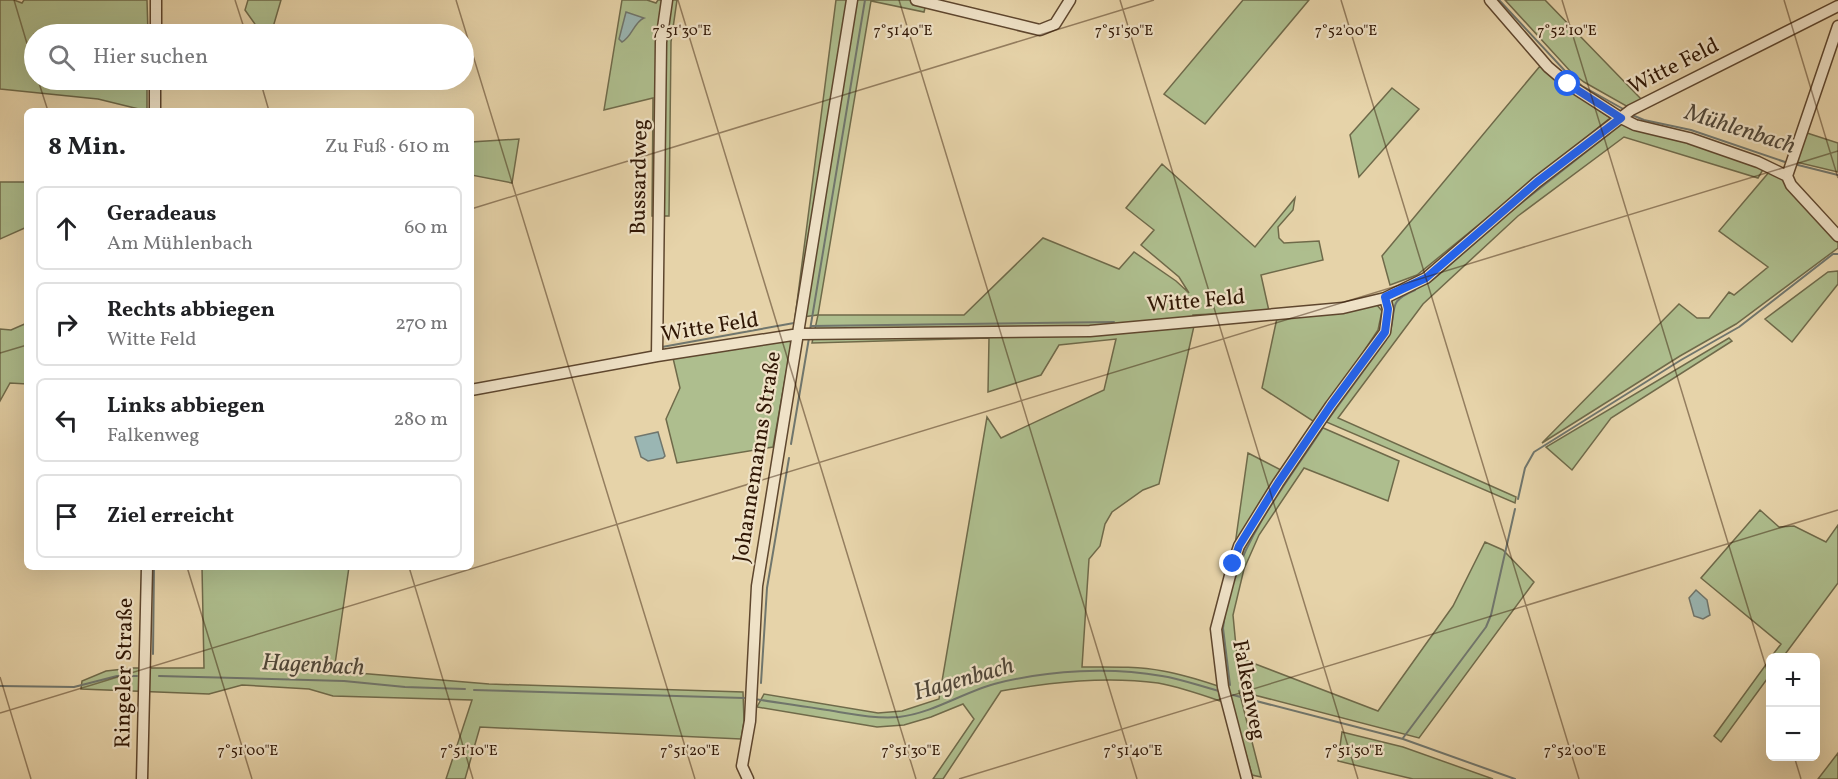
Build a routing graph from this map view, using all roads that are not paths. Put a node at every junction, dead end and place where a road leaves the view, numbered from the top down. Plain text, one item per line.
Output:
1 (156, 0) edge
2 (667, 0) edge
3 (852, 0) edge
4 (916, 0) edge
5 (1070, 0) edge
6 (1490, 0) edge
7 (1838, 6) edge
8 (156, 24) edge
9 (1838, 26) edge
10 (155, 90) edge
11 (155, 108) edge
12 (1621, 118) junction
13 (1790, 168) junction
14 (1838, 236) edge
15 (1385, 297) junction
16 (798, 334) junction
17 (657, 356) junction
18 (474, 389) edge
19 (147, 570) edge
20 (142, 779) edge
21 (748, 779) edge
22 (1247, 779) edge

1 - 8 street
2 - 17 street, Bussardweg
3 - 16 street, Johannemanns Straße
4 - 5 street
6 - 12 street
7 - 12 street, Witte Feld
9 - 13 street
10 - 11 street
12 - 13 street
12 - 15 street, Witte Feld
13 - 14 street
15 - 16 street, Witte Feld
15 - 22 street, Falkenweg
16 - 17 street, Witte Feld
16 - 21 street, Johannemanns Straße
17 - 18 street, Witte Feld
19 - 20 street, Ringeler Straße

